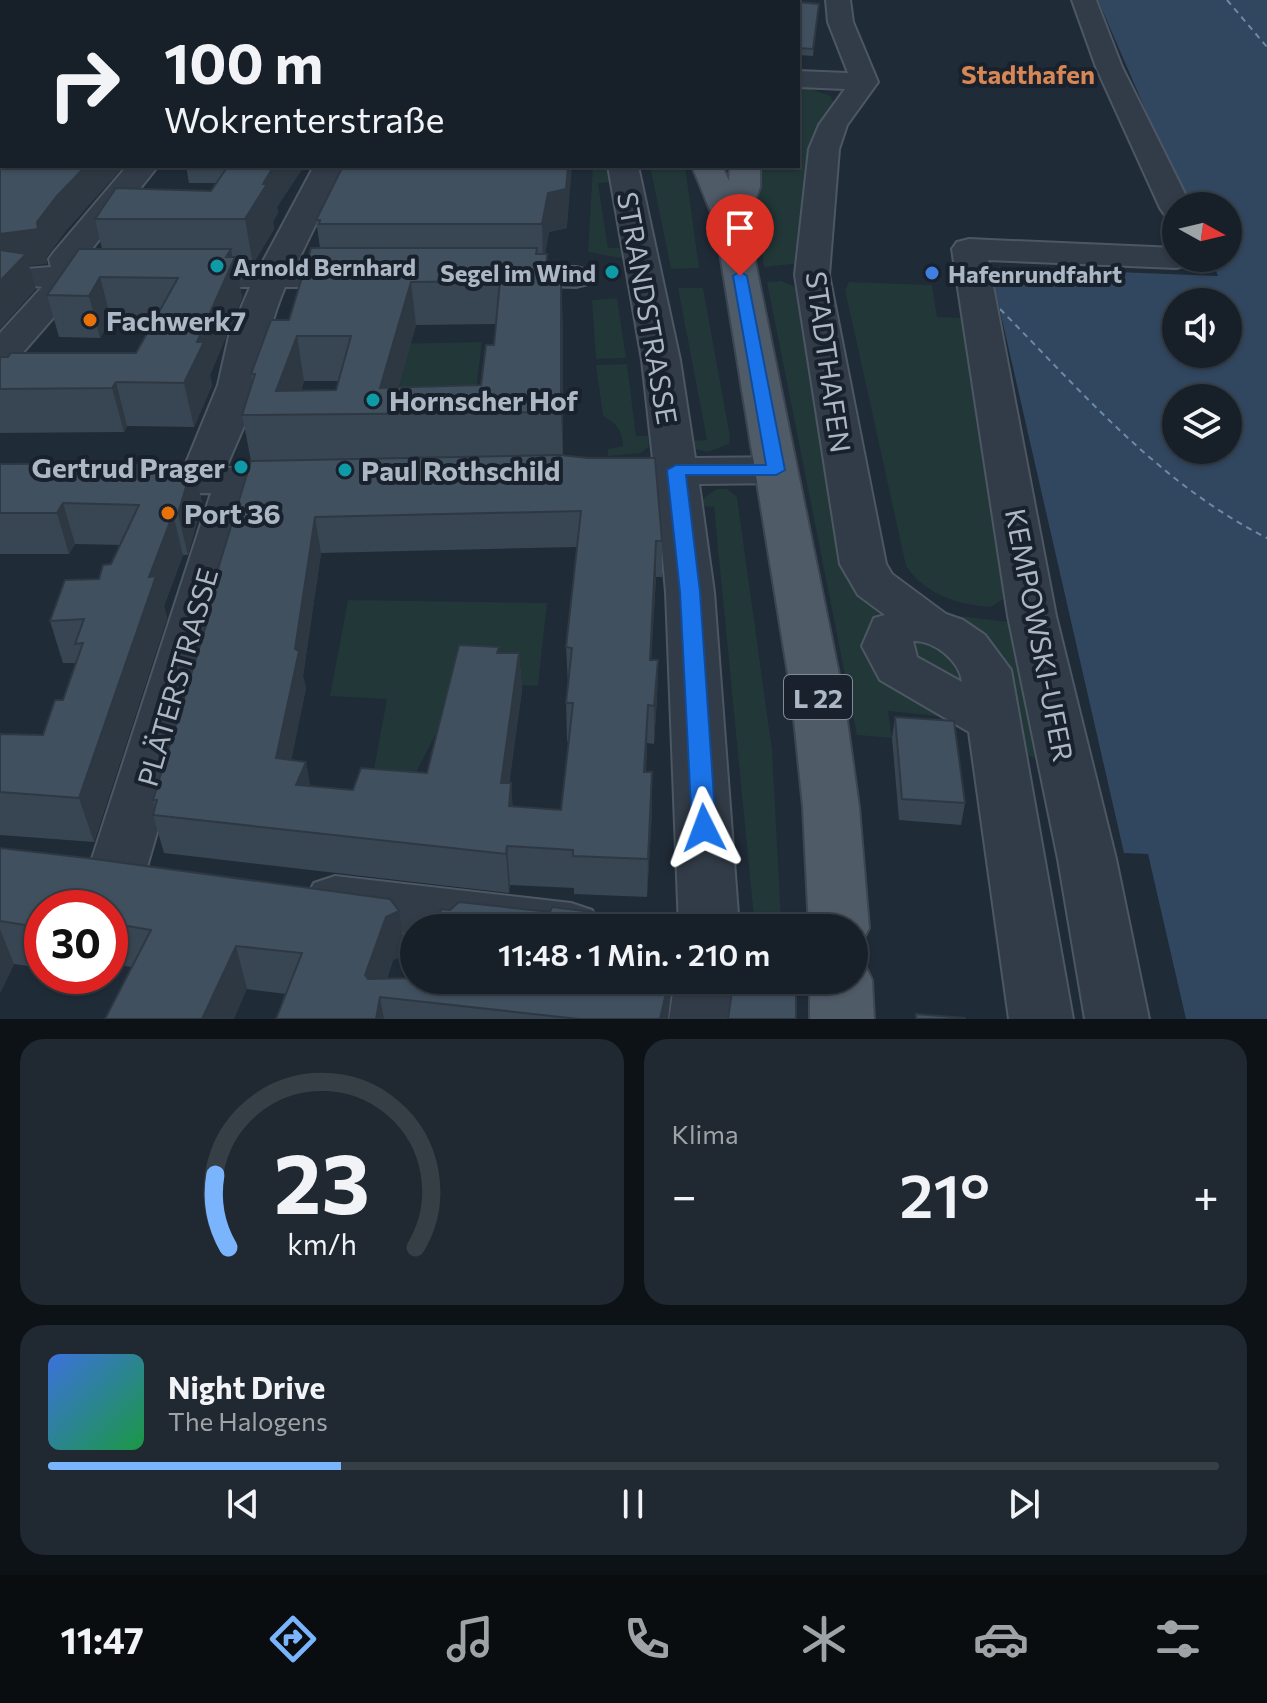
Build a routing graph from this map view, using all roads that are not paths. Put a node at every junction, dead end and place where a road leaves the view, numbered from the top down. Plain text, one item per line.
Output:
1 (838, 0) edge
2 (1084, 0) edge
3 (800, 79) edge
4 (864, 82) junction
5 (141, 168) edge
6 (328, 168) edge
7 (623, 168) edge
8 (708, 168) edge
9 (745, 168) edge
10 (1168, 192) edge
11 (731, 222) junction
12 (1162, 257) edge
13 (273, 276) junction
14 (25, 277) dead end
15 (70, 277) junction
16 (390, 277) edge
17 (452, 277) edge
18 (576, 277) dead end
19 (0, 356) edge
20 (676, 470) junction
21 (776, 470) junction
22 (567, 473) edge
23 (350, 479) edge
24 (95, 481) edge
25 (218, 481) junction
26 (58, 868) edge
27 (282, 894) edge
28 (400, 914) edge
29 (708, 914) edge
30 (838, 914) edge
31 (704, 994) edge
32 (841, 994) edge
33 (701, 1019) edge
34 (842, 1019) edge
35 (1041, 1019) edge
36 (1117, 1019) edge

1 - 4 street
2 - 10 street
3 - 4 street
4 - 35 street, STADTHAFEN
5 - 15 street
6 - 13 street, PLÄTERSTRASSE
7 - 20 street, STRANDSTRASSE
8 - 11 main road, L 22
9 - 11 main road, L 22
11 - 21 main road, L 22
12 - 36 street, KEMPOWSKI-UFER
13 - 15 street
13 - 16 street
13 - 25 street, PLÄTERSTRASSE
14 - 15 street
15 - 19 street
17 - 18 street
20 - 21 street
20 - 22 street
20 - 29 street, STRANDSTRASSE
21 - 30 main road, L 22
23 - 25 street
24 - 25 street
25 - 26 street, PLÄTERSTRASSE
27 - 28 street
31 - 33 street
32 - 34 main road

